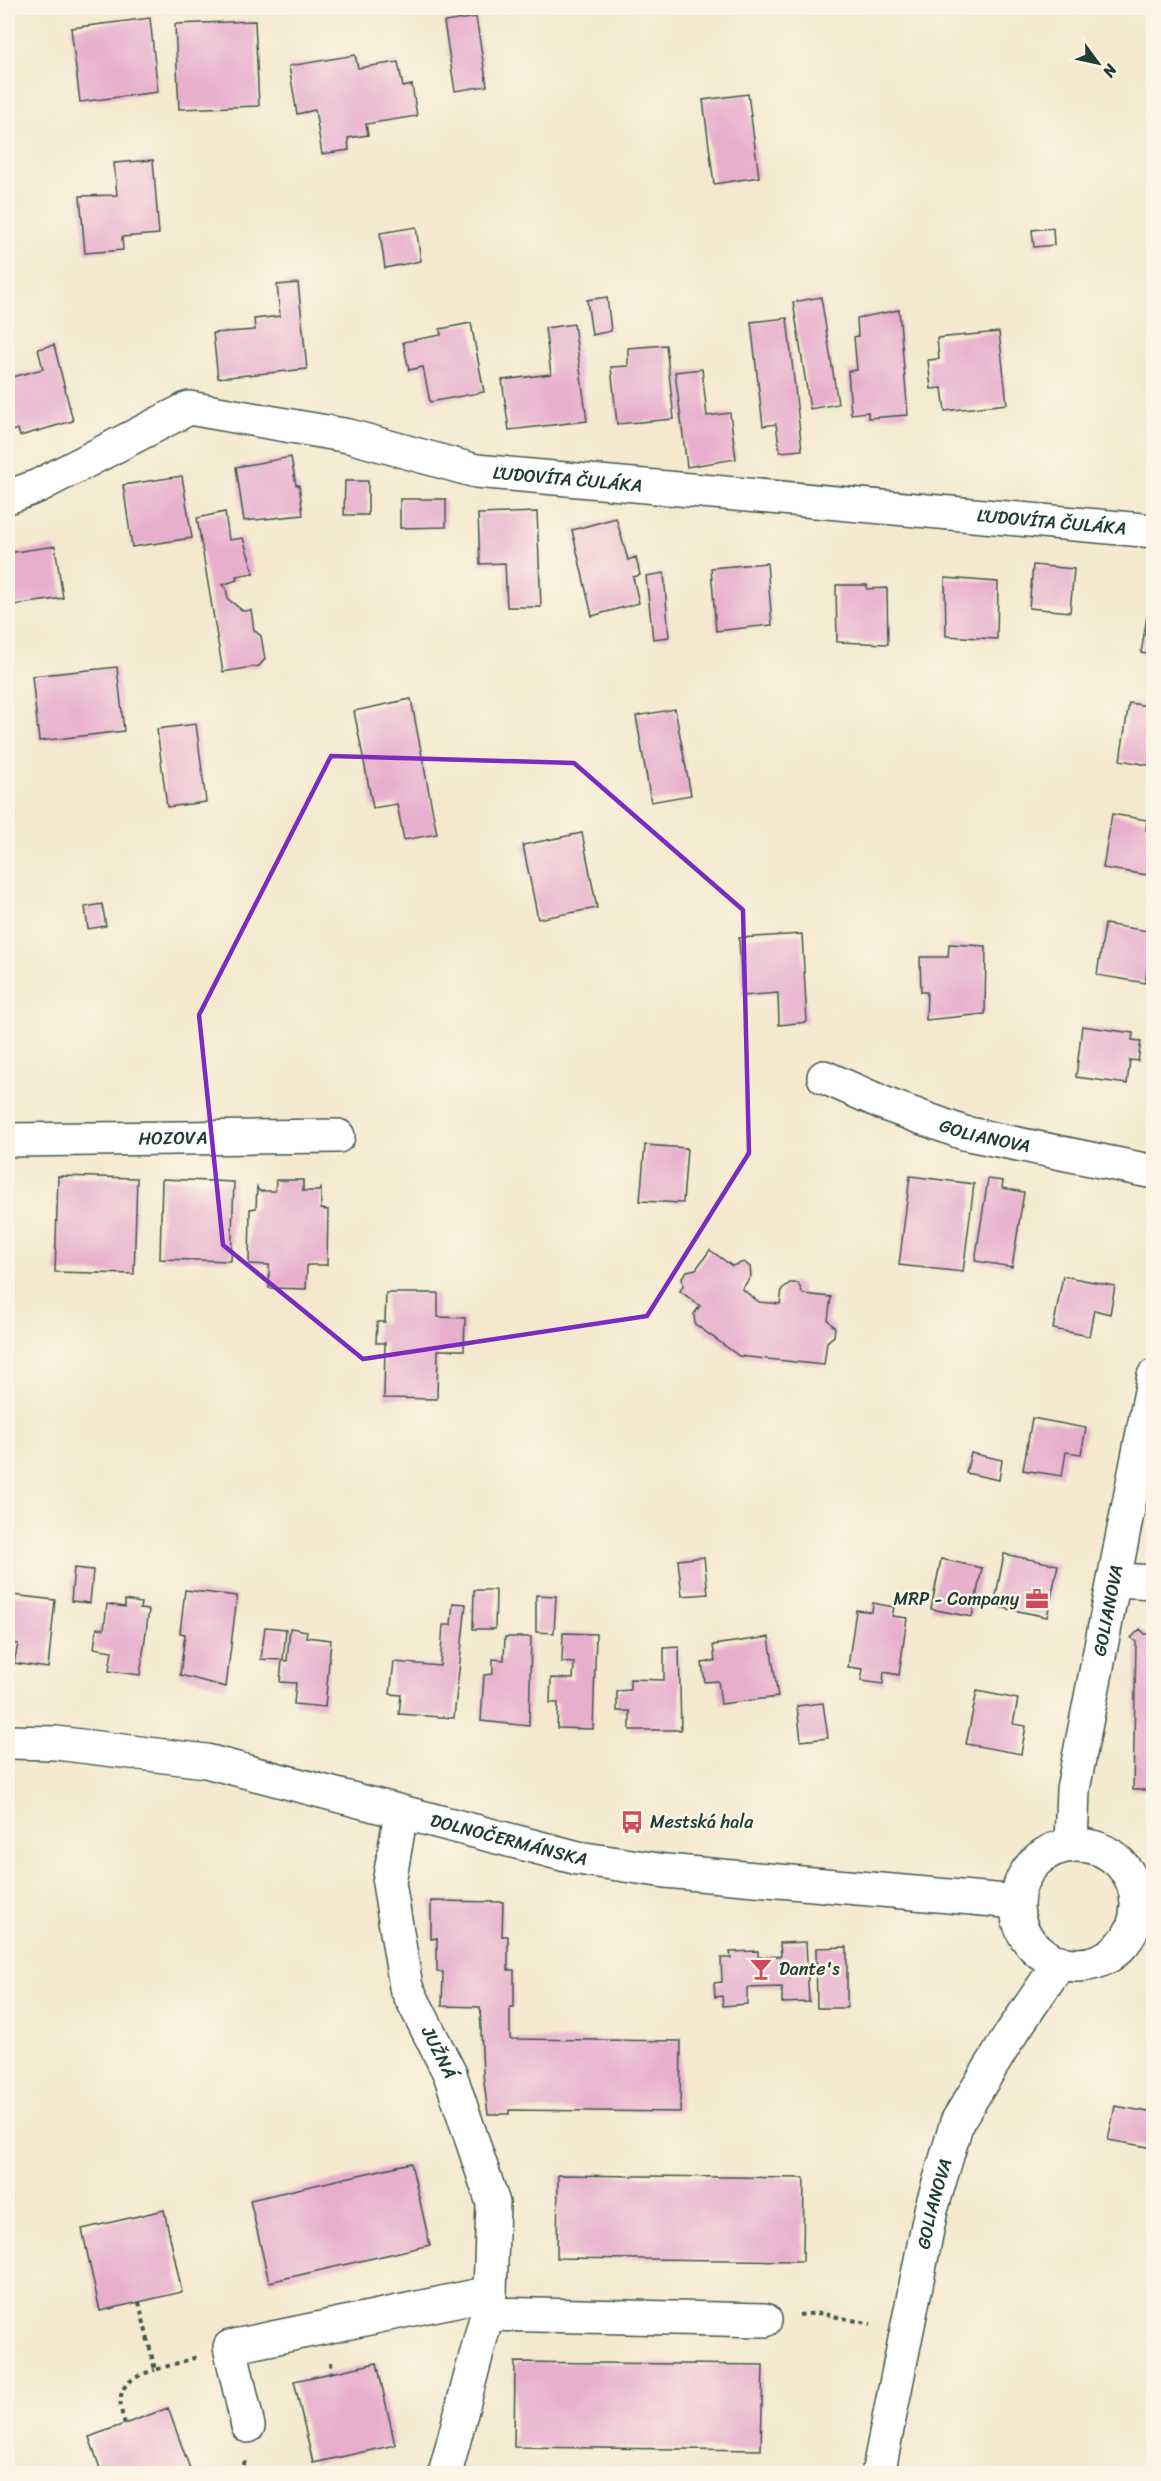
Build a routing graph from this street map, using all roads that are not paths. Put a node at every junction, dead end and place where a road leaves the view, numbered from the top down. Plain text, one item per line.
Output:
1 (8, 497) edge
2 (1154, 531) edge
3 (824, 1077) dead end
4 (338, 1136) dead end
5 (8, 1140) edge
6 (1154, 1172) edge
7 (1154, 1376) edge
8 (1115, 1580) junction
9 (1154, 1582) edge
10 (8, 1742) edge
11 (401, 1813) junction
12 (1071, 1845) junction
13 (1017, 1902) junction
14 (1145, 1902) edge
15 (1060, 1962) junction
16 (489, 2304) junction
17 (765, 2320) road end
18 (248, 2426) dead end
19 (445, 2474) edge
20 (878, 2474) edge

1 - 2 street, ĽUDOVÍTA ČULÁKA
3 - 6 street, GOLIANOVA
4 - 5 street, HOZOVA
7 - 8 street, GOLIANOVA
8 - 9 street
8 - 12 street, GOLIANOVA
10 - 11 street, DOLNOČERMÁNSKA
11 - 13 street, DOLNOČERMÁNSKA
11 - 16 street, JUŽNÁ
12 - 13 street
12 - 14 street
13 - 15 street
14 - 15 street
15 - 20 street, GOLIANOVA
16 - 17 street
16 - 18 street
16 - 19 street, JUŽNÁ

